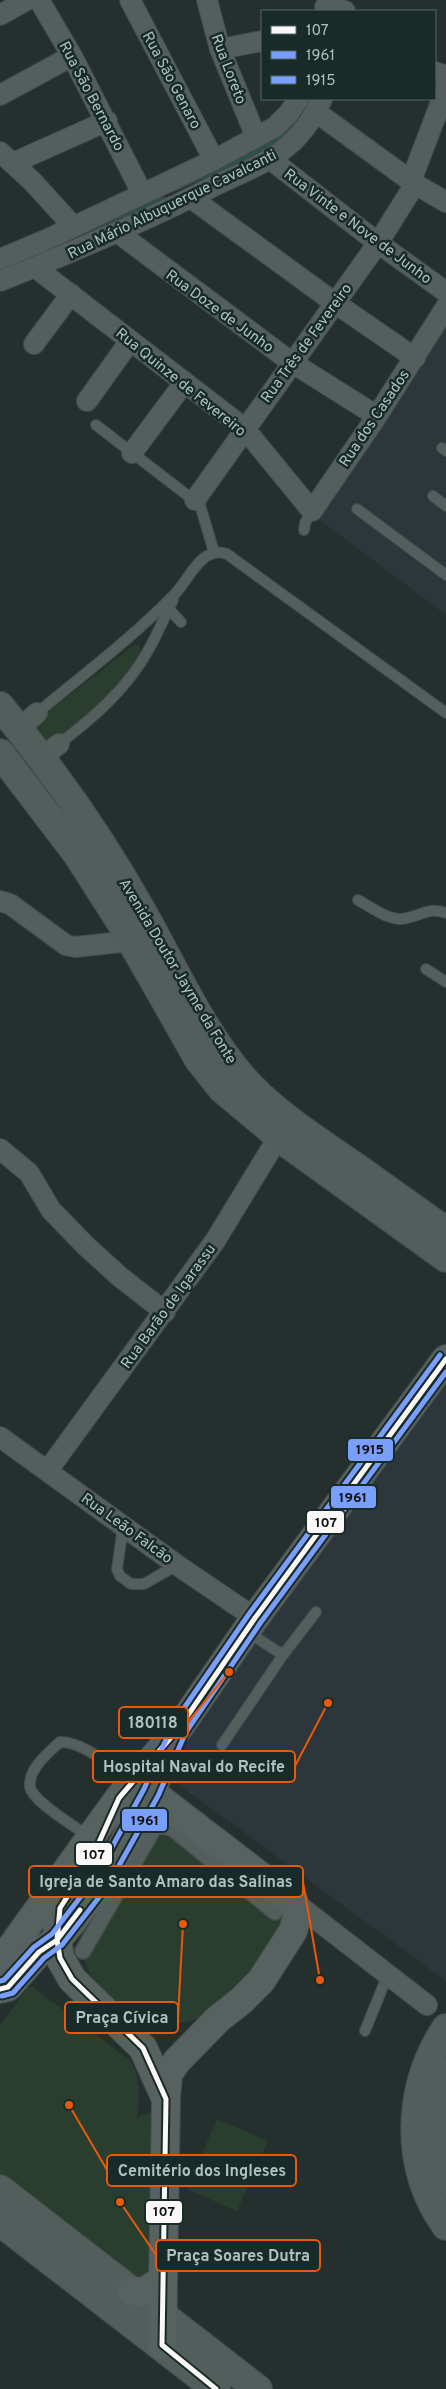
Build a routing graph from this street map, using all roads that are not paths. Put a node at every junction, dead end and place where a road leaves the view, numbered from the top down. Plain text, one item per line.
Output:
1 (27, 0) edge
2 (39, 0) edge
3 (130, 0) edge
4 (208, 0) edge
5 (325, 6) edge
6 (342, 10) edge
7 (0, 15) edge
8 (261, 41) edge
9 (220, 49) junction
10 (72, 56) junction
11 (446, 89) edge
12 (0, 95) edge
13 (297, 100) edge
14 (319, 105) edge
15 (442, 114) edge
16 (107, 122) junction
17 (256, 137) junction
18 (6, 157) edge
19 (270, 159) junction
20 (214, 160) junction
21 (413, 183) junction
22 (162, 184) junction
23 (142, 193) junction
24 (182, 202) junction
25 (446, 202) edge
26 (72, 225) junction
27 (117, 232) junction
28 (48, 239) junction
29 (378, 243) junction
30 (58, 258) junction
31 (0, 259) edge
32 (36, 268) junction
33 (0, 281) edge
34 (446, 292) edge
35 (71, 294) junction
36 (335, 303) junction
37 (446, 307) edge
38 (130, 341) junction
39 (34, 344) dead end
40 (415, 358) junction
41 (291, 362) junction
42 (184, 382) junction
43 (87, 400) dead end
44 (377, 416) junction
45 (96, 426) dead end
46 (244, 428) junction
47 (132, 453) junction
48 (433, 496) dead end
49 (195, 500) junction
50 (446, 506) edge
51 (357, 509) dead end
52 (312, 511) junction
53 (304, 530) dead end
54 (214, 552) junction
55 (446, 575) edge
56 (167, 606) junction
57 (181, 622) dead end
58 (0, 706) edge
59 (446, 713) edge
60 (28, 721) junction
61 (51, 750) junction
62 (0, 753) edge
63 (358, 900) dead end
64 (0, 901) edge
65 (446, 913) edge
66 (131, 941) junction
67 (426, 969) dead end
68 (446, 982) edge
69 (279, 1136) junction
70 (0, 1149) edge
71 (446, 1231) edge
72 (446, 1258) edge
73 (165, 1312) junction
74 (446, 1359) edge
75 (0, 1438) edge
76 (48, 1470) junction
77 (124, 1527) junction
78 (177, 1565) junction
79 (316, 1612) dead end
80 (251, 1624) junction
81 (283, 1655) junction
82 (222, 1745) dead end
83 (134, 1791) junction
84 (90, 1838) junction
85 (285, 1907) junction
86 (57, 1940) junction
87 (83, 1951) dead end
88 (12, 1966) edge
89 (388, 1974) junction
90 (72, 1979) junction
91 (0, 1989) edge
92 (427, 2005) dead end
93 (446, 2028) edge
94 (365, 2031) dead end
95 (446, 2072) edge
96 (166, 2099) junction
97 (446, 2184) edge
98 (0, 2189) edge
99 (0, 2222) edge
100 (446, 2226) edge
101 (163, 2279) junction
102 (131, 2291) junction
103 (162, 2315) junction
104 (162, 2346) junction
105 (216, 2389) edge
106 (258, 2389) edge

1 - 7 street
2 - 10 street, Rua São Bernardo
3 - 20 street, Rua São Genaro
4 - 9 street, Rua Loreto
5 - 6 street
8 - 9 street
9 - 17 street, Rua Loreto
10 - 12 street
10 - 16 street, Rua São Bernardo
11 - 15 street, Rua Três de Fevereiro
13 - 17 street, Rua Mário Albuquerque Cavalcanti
14 - 19 street, Rua Mário Albuquerque Cavalcanti
14 - 21 street
15 - 21 street, Rua Três de Fevereiro
16 - 18 street
16 - 23 street, Rua São Bernardo
17 - 20 street, Rua Mário Albuquerque Cavalcanti
18 - 26 street
19 - 24 street, Rua Mário Albuquerque Cavalcanti
19 - 29 street, Rua Vinte e Nove de Junho
20 - 22 street, Rua Mário Albuquerque Cavalcanti
21 - 25 street
21 - 29 street, Rua Três de Fevereiro
22 - 23 street, Rua Mário Albuquerque Cavalcanti
22 - 24 street
23 - 26 street, Rua Mário Albuquerque Cavalcanti
24 - 27 street, Rua Mário Albuquerque Cavalcanti
24 - 36 street
26 - 28 street, Rua Mário Albuquerque Cavalcanti
27 - 30 street, Rua Mário Albuquerque Cavalcanti
27 - 41 street, Rua Doze de Junho
28 - 30 street
28 - 31 street, Rua Mário Albuquerque Cavalcanti
29 - 34 street, Rua Vinte e Nove de Junho
29 - 36 street, Rua Três de Fevereiro
30 - 32 street, Rua Mário Albuquerque Cavalcanti
32 - 33 street, Rua Mário Albuquerque Cavalcanti
32 - 35 street, Rua Quinze de Fevereiro
35 - 38 street, Rua Quinze de Fevereiro
35 - 39 street
36 - 40 street
36 - 41 street, Rua Três de Fevereiro
37 - 40 street, Rua dos Casados
38 - 42 street, Rua Quinze de Fevereiro
38 - 43 street
40 - 44 street, Rua dos Casados
41 - 44 street, Rua Doze de Junho
41 - 46 street, Rua Três de Fevereiro
42 - 46 street, Rua Quinze de Fevereiro
42 - 47 street
44 - 52 street, Rua dos Casados
45 - 47 lane
46 - 49 street, Rua Três de Fevereiro
46 - 52 street, Rua Quinze de Fevereiro
47 - 49 lane
48 - 50 lane
49 - 54 lane
51 - 55 lane
52 - 53 lane, Rua dos Casados
54 - 56 lane
54 - 59 lane
56 - 57 lane
56 - 60 lane
56 - 61 lane
58 - 60 main road, Avenida Doutor Jayme da Fonte
60 - 61 main road, Avenida Doutor Jayme da Fonte
61 - 71 main road, Avenida Doutor Jayme da Fonte
62 - 66 main road, Avenida Doutor Jayme da Fonte
63 - 65 lane
64 - 66 street
66 - 69 main road, Avenida Doutor Jayme da Fonte
67 - 68 lane
69 - 72 main road, Avenida Doutor Jayme da Fonte
69 - 73 street, Rua Barão de Igarassu
70 - 73 street
73 - 76 street, Rua Barão de Igarassu
74 - 80 main road
75 - 76 street, Rua Leão Falcão
76 - 77 street, Rua Leão Falcão
77 - 78 street, Rua Leão Falcão
77 - 78 lane
78 - 80 street, Rua Leão Falcão
79 - 81 lane
80 - 81 lane
80 - 83 main road
81 - 82 lane
83 - 84 main road
83 - 84 lane
83 - 85 main road
83 - 86 main road
84 - 88 main road
85 - 87 street
85 - 89 street
85 - 96 main road
86 - 88 main road
86 - 90 main road
88 - 90 main road
88 - 91 main road
89 - 92 street
89 - 94 lane
90 - 96 main road
93 - 100 main road
95 - 97 main road
96 - 101 main road
98 - 102 main road
99 - 104 main road
101 - 102 main road
101 - 103 main road
102 - 103 main road
103 - 104 main road
103 - 106 main road
104 - 105 main road

